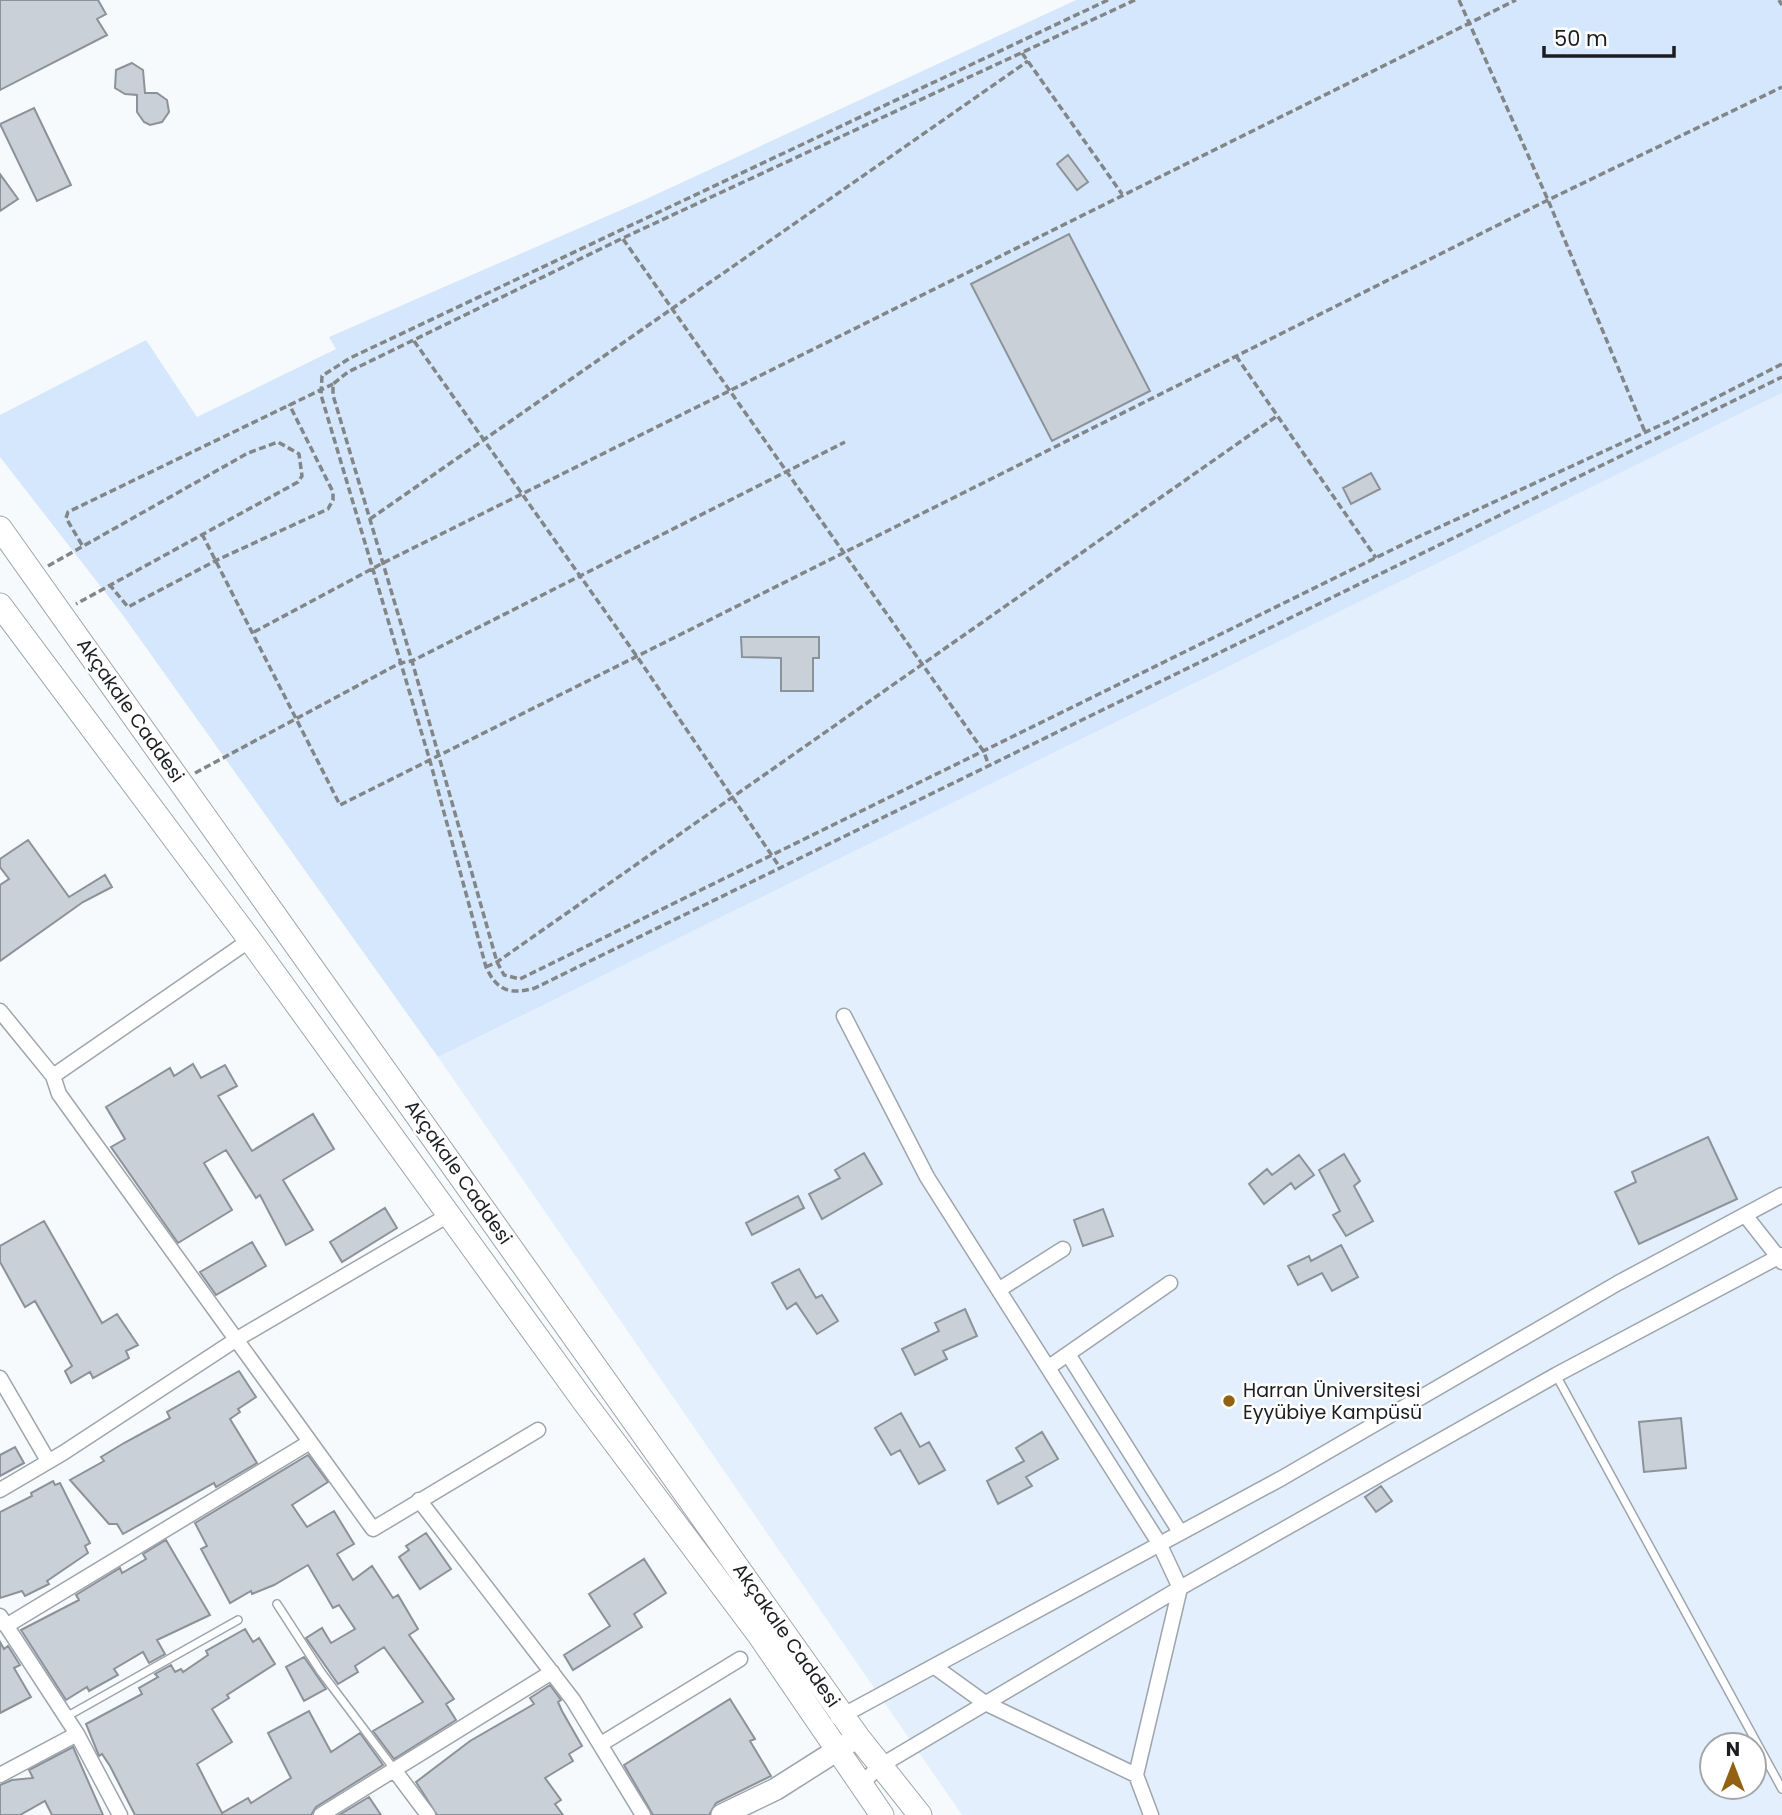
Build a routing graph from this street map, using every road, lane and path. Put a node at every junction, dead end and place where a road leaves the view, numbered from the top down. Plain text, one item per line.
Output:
1 (1108, 0) edge
2 (1135, 0) edge
3 (1459, 0) edge
4 (1516, 0) edge
5 (1779, 0) edge
6 (1782, 5) edge
7 (1468, 23) junction
8 (1022, 53) junction
9 (1028, 61) junction
10 (1782, 87) edge
11 (1122, 194) junction
12 (1548, 200) junction
13 (622, 238) junction
14 (673, 309) junction
15 (414, 341) junction
16 (1236, 356) junction
17 (1782, 364) edge
18 (1782, 377) edge
19 (332, 384) junction
20 (319, 389) junction
21 (732, 392) junction
22 (289, 404) junction
23 (1277, 416) junction
24 (1645, 433) junction
25 (484, 441) junction
26 (845, 442) dead end
27 (788, 473) junction
28 (521, 495) junction
29 (370, 519) junction
30 (0, 528) edge
31 (202, 534) junction
32 (82, 545) junction
33 (844, 555) junction
34 (1376, 558) junction
35 (217, 561) junction
36 (383, 563) junction
37 (373, 569) junction
38 (33, 575) junction
39 (578, 577) junction
40 (109, 583) junction
41 (0, 605) edge
42 (62, 612) junction
43 (254, 632) junction
44 (638, 658) junction
45 (412, 661) junction
46 (400, 663) junction
47 (922, 663) junction
48 (295, 721) junction
49 (984, 752) junction
50 (439, 758) junction
51 (430, 761) junction
52 (989, 766) junction
53 (181, 780) junction
54 (732, 797) junction
55 (771, 857) junction
56 (780, 869) junction
57 (250, 940) junction
58 (497, 962) junction
59 (485, 967) junction
60 (0, 1011) edge
61 (844, 1016) dead end
62 (53, 1076) junction
63 (1782, 1195) edge
64 (1745, 1215) junction
65 (447, 1216) junction
66 (1063, 1249) dead end
67 (1781, 1258) edge
68 (1170, 1283) dead end
69 (1000, 1289) junction
70 (237, 1339) junction
71 (1068, 1354) junction
72 (1049, 1367) junction
73 (1556, 1375) junction
74 (0, 1378) edge
75 (538, 1430) dead end
76 (310, 1442) junction
77 (47, 1459) junction
78 (0, 1490) edge
79 (419, 1500) junction
80 (1180, 1532) junction
81 (1159, 1543) junction
82 (1180, 1588) junction
83 (277, 1604) dead end
84 (238, 1620) dead end
85 (4, 1630) edge
86 (740, 1659) dead end
87 (935, 1667) junction
88 (552, 1672) junction
89 (985, 1703) junction
90 (844, 1715) junction
91 (66, 1717) junction
92 (822, 1728) junction
93 (77, 1734) junction
94 (858, 1737) junction
95 (601, 1744) junction
96 (837, 1751) junction
97 (880, 1766) junction
98 (395, 1771) junction
99 (0, 1775) edge
100 (1136, 1776) junction
101 (861, 1784) junction
102 (1782, 1789) edge
103 (120, 1815) edge
104 (321, 1815) edge
105 (428, 1815) edge
106 (643, 1815) edge
107 (722, 1815) edge
108 (882, 1815) edge
109 (919, 1815) edge
110 (1151, 1815) edge

1 - 20 path
2 - 8 path
3 - 7 path
4 - 7 path
5 - 6 path
7 - 11 path
7 - 12 path
8 - 9 path
8 - 13 path
9 - 11 path
9 - 14 path
10 - 12 path
11 - 21 path
12 - 16 path
12 - 24 path
13 - 14 path
13 - 15 path
14 - 21 path
14 - 25 path
15 - 19 path
15 - 25 path
16 - 23 path
16 - 33 path
17 - 24 path
18 - 52 path
19 - 20 path
19 - 29 path
20 - 22 path
20 - 37 path
21 - 27 path
21 - 28 path
22 - 32 path
22 - 35 path
23 - 34 path
23 - 47 path
24 - 34 path
25 - 28 path
25 - 29 path
26 - 27 path
27 - 33 path
27 - 39 path
28 - 36 path
28 - 39 path
29 - 36 path
30 - 38 main road, Akçakale Caddesi
31 - 32 path
31 - 35 path
31 - 40 path
32 - 38 path
33 - 44 path
33 - 47 path
34 - 49 path
35 - 40 path
35 - 43 path
36 - 37 path
36 - 45 path
37 - 43 path
37 - 46 path
38 - 42 main road, Akçakale Caddesi
39 - 44 path
39 - 45 path
40 - 42 path
41 - 57 main road, Akçakale Caddesi
42 - 53 main road, Akçakale Caddesi
43 - 48 path
44 - 50 path
44 - 54 path
45 - 46 path
45 - 50 path
46 - 48 path
46 - 51 path
47 - 49 path
47 - 54 path
48 - 51 path
48 - 53 path
49 - 52 path
49 - 55 path
50 - 51 path
50 - 58 path
51 - 59 path
52 - 56 path
53 - 90 main road, Akçakale Caddesi
54 - 55 path
54 - 58 path
55 - 56 path
55 - 58 path
56 - 59 path
57 - 62 street
57 - 65 main road, Akçakale Caddesi
58 - 59 path
60 - 62 street
61 - 69 street
62 - 70 street
63 - 64 street
64 - 67 street
64 - 80 street
65 - 70 street
65 - 92 main road, Akçakale Caddesi
66 - 69 street
67 - 73 street
68 - 71 street
69 - 72 street
70 - 76 street
70 - 77 street
71 - 72 street
71 - 80 street
72 - 81 street
73 - 82 street
73 - 102 lane
74 - 77 street
75 - 79 street
76 - 79 street
76 - 85 street
77 - 78 street
79 - 88 street
80 - 81 street
81 - 82 street
81 - 87 street
82 - 89 street
82 - 100 street
83 - 98 lane
84 - 91 lane
85 - 91 street
86 - 95 street
87 - 89 street
87 - 90 street
88 - 95 street
88 - 98 street
89 - 97 street
89 - 100 street
90 - 92 street
90 - 94 main road, Akçakale Caddesi
91 - 93 street
92 - 96 main road, Akçakale Caddesi
93 - 99 street
93 - 103 street
94 - 96 street
94 - 97 main road, Akçakale Caddesi
95 - 106 street
96 - 101 main road, Akçakale Caddesi
96 - 107 street
97 - 101 street
97 - 109 main road, Akçakale Caddesi
98 - 104 street
98 - 105 street
100 - 110 street
101 - 108 main road, Akçakale Caddesi

